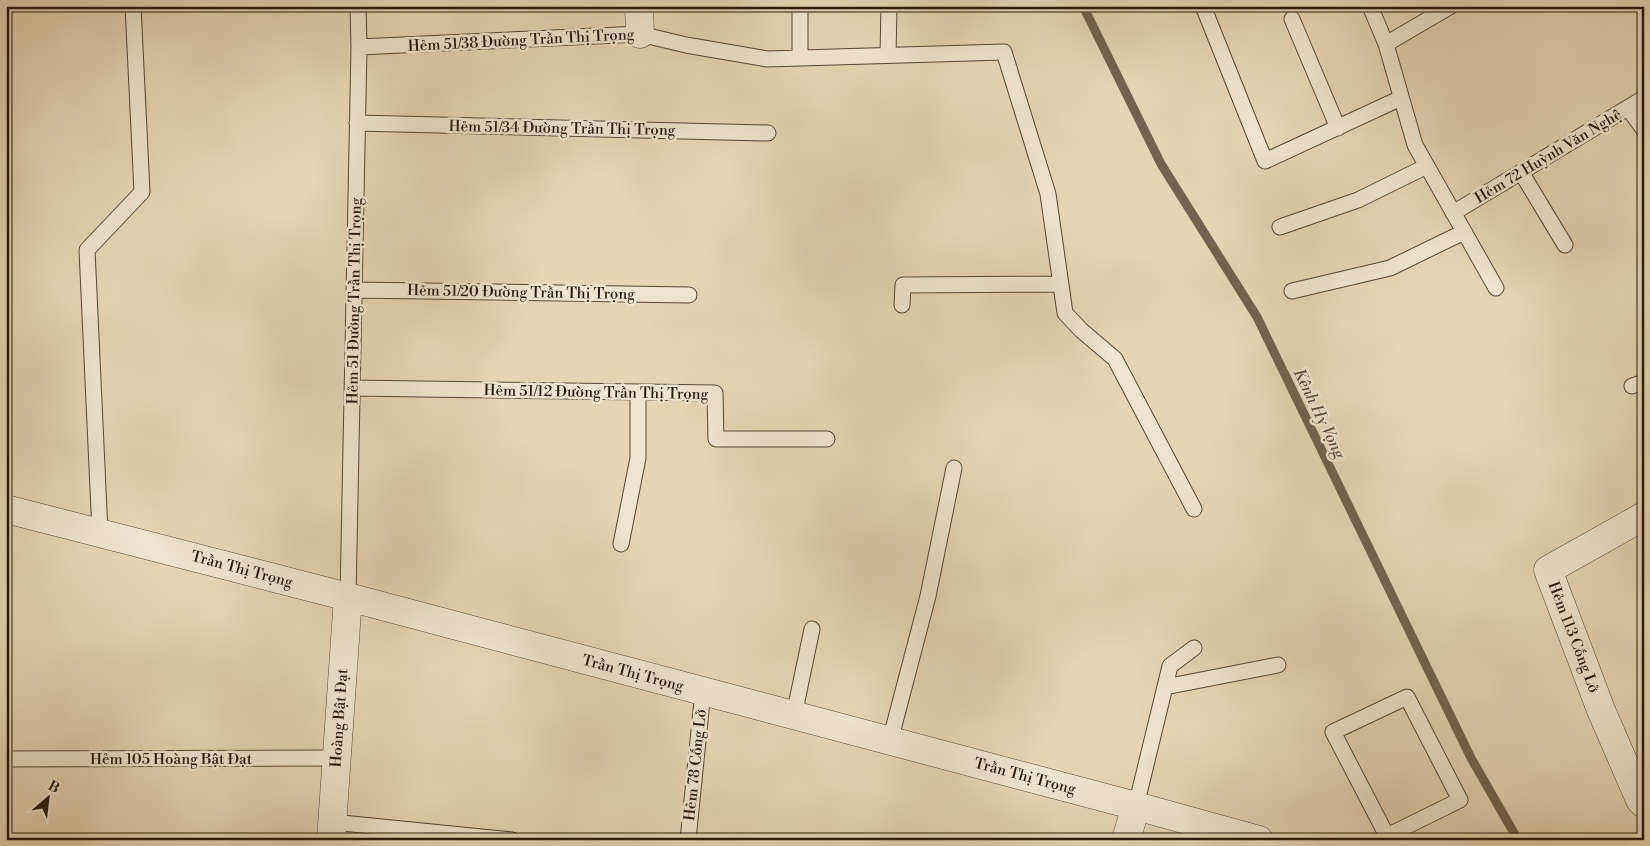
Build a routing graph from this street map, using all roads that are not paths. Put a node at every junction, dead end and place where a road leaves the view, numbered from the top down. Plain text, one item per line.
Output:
1 (133, 6) edge
2 (358, 6) edge
3 (639, 6) edge
4 (800, 6) edge
5 (889, 6) edge
6 (1203, 6) edge
7 (1370, 6) edge
8 (1451, 6) edge
9 (1292, 19) dead end
10 (640, 34) junction
11 (1386, 44) junction
12 (359, 47) junction
13 (888, 55) junction
14 (800, 57) junction
15 (1402, 98) junction
16 (1644, 98) edge
17 (1628, 108) junction
18 (357, 124) junction
19 (1338, 128) junction
20 (1644, 130) edge
21 (768, 133) dead end
22 (1427, 166) junction
23 (1521, 172) junction
24 (1453, 213) junction
25 (1280, 227) dead end
26 (1464, 232) junction
27 (1565, 245) dead end
28 (1061, 284) junction
29 (1496, 288) dead end
30 (354, 290) junction
31 (1292, 291) dead end
32 (689, 295) dead end
33 (902, 305) dead end
34 (352, 388) junction
35 (638, 392) junction
36 (827, 439) dead end
37 (954, 468) dead end
38 (6, 508) edge
39 (1194, 509) dead end
40 (1644, 516) edge
41 (100, 532) junction
42 (621, 544) dead end
43 (348, 596) junction
44 (812, 629) dead end
45 (1194, 648) dead end
46 (1278, 665) dead end
47 (1166, 687) junction
48 (703, 691) junction
49 (794, 715) junction
50 (890, 741) junction
51 (336, 758) junction
52 (6, 759) edge
53 (1644, 804) edge
54 (1136, 806) junction
55 (332, 831) edge
56 (1220, 834) edge
57 (1386, 838) edge
58 (512, 840) edge
59 (688, 840) edge
60 (1126, 840) edge
61 (1260, 840) edge

1 - 41 lane
2 - 12 lane, Hẻm 51 Đường Trần Thị Trọng
3 - 10 street
4 - 14 lane
5 - 13 lane
6 - 19 lane
7 - 11 lane
8 - 11 lane
9 - 19 lane
10 - 12 lane, Hẻm 51/38 Đường Trần Thị Trọng
10 - 14 lane, Hẻm 51/38 Đường Trần Thị Trọng
11 - 15 lane
12 - 18 lane, Hẻm 51 Đường Trần Thị Trọng
13 - 14 lane, Hẻm 51/38 Đường Trần Thị Trọng
13 - 28 lane, Hẻm 51/38 Đường Trần Thị Trọng
15 - 19 lane
15 - 22 lane
16 - 17 lane, Hẻm 72 Huỳnh Văn Nghệ
17 - 20 lane
17 - 23 lane, Hẻm 72 Huỳnh Văn Nghệ
18 - 21 lane, Hẻm 51/34 Đường Trần Thị Trọng
18 - 30 lane, Hẻm 51 Đường Trần Thị Trọng
22 - 24 lane
22 - 25 lane
23 - 24 lane, Hẻm 72 Huỳnh Văn Nghệ
23 - 27 lane
24 - 26 lane
26 - 29 lane
26 - 31 lane
28 - 33 lane
28 - 39 lane, Hẻm 51/38 Đường Trần Thị Trọng
30 - 32 lane, Hẻm 51/20 Đường Trần Thị Trọng
30 - 34 lane, Hẻm 51 Đường Trần Thị Trọng
34 - 35 lane, Hẻm 51/12 Đường Trần Thị Trọng
34 - 43 lane, Hẻm 51 Đường Trần Thị Trọng
35 - 36 lane, Hẻm 51/12 Đường Trần Thị Trọng
35 - 42 lane
37 - 50 lane
38 - 41 street, Trần Thị Trọng
40 - 53 street, Hẻm 113 Cống Lở
41 - 43 street, Trần Thị Trọng
43 - 48 street, Trần Thị Trọng
43 - 51 street, Hoàng Bật Đạt
44 - 49 lane
45 - 47 lane
46 - 47 lane
47 - 54 lane
48 - 49 street, Trần Thị Trọng
48 - 59 lane, Hẻm 78 Cống Lở
49 - 50 street, Trần Thị Trọng
50 - 54 street, Trần Thị Trọng
51 - 52 lane, Hẻm 105 Hoàng Bật Đạt
51 - 55 street, Hoàng Bật Đạt
54 - 56 street, Trần Thị Trọng
54 - 60 street
55 - 58 lane
56 - 61 street, Trần Thị Trọng
57 - 57 lane

